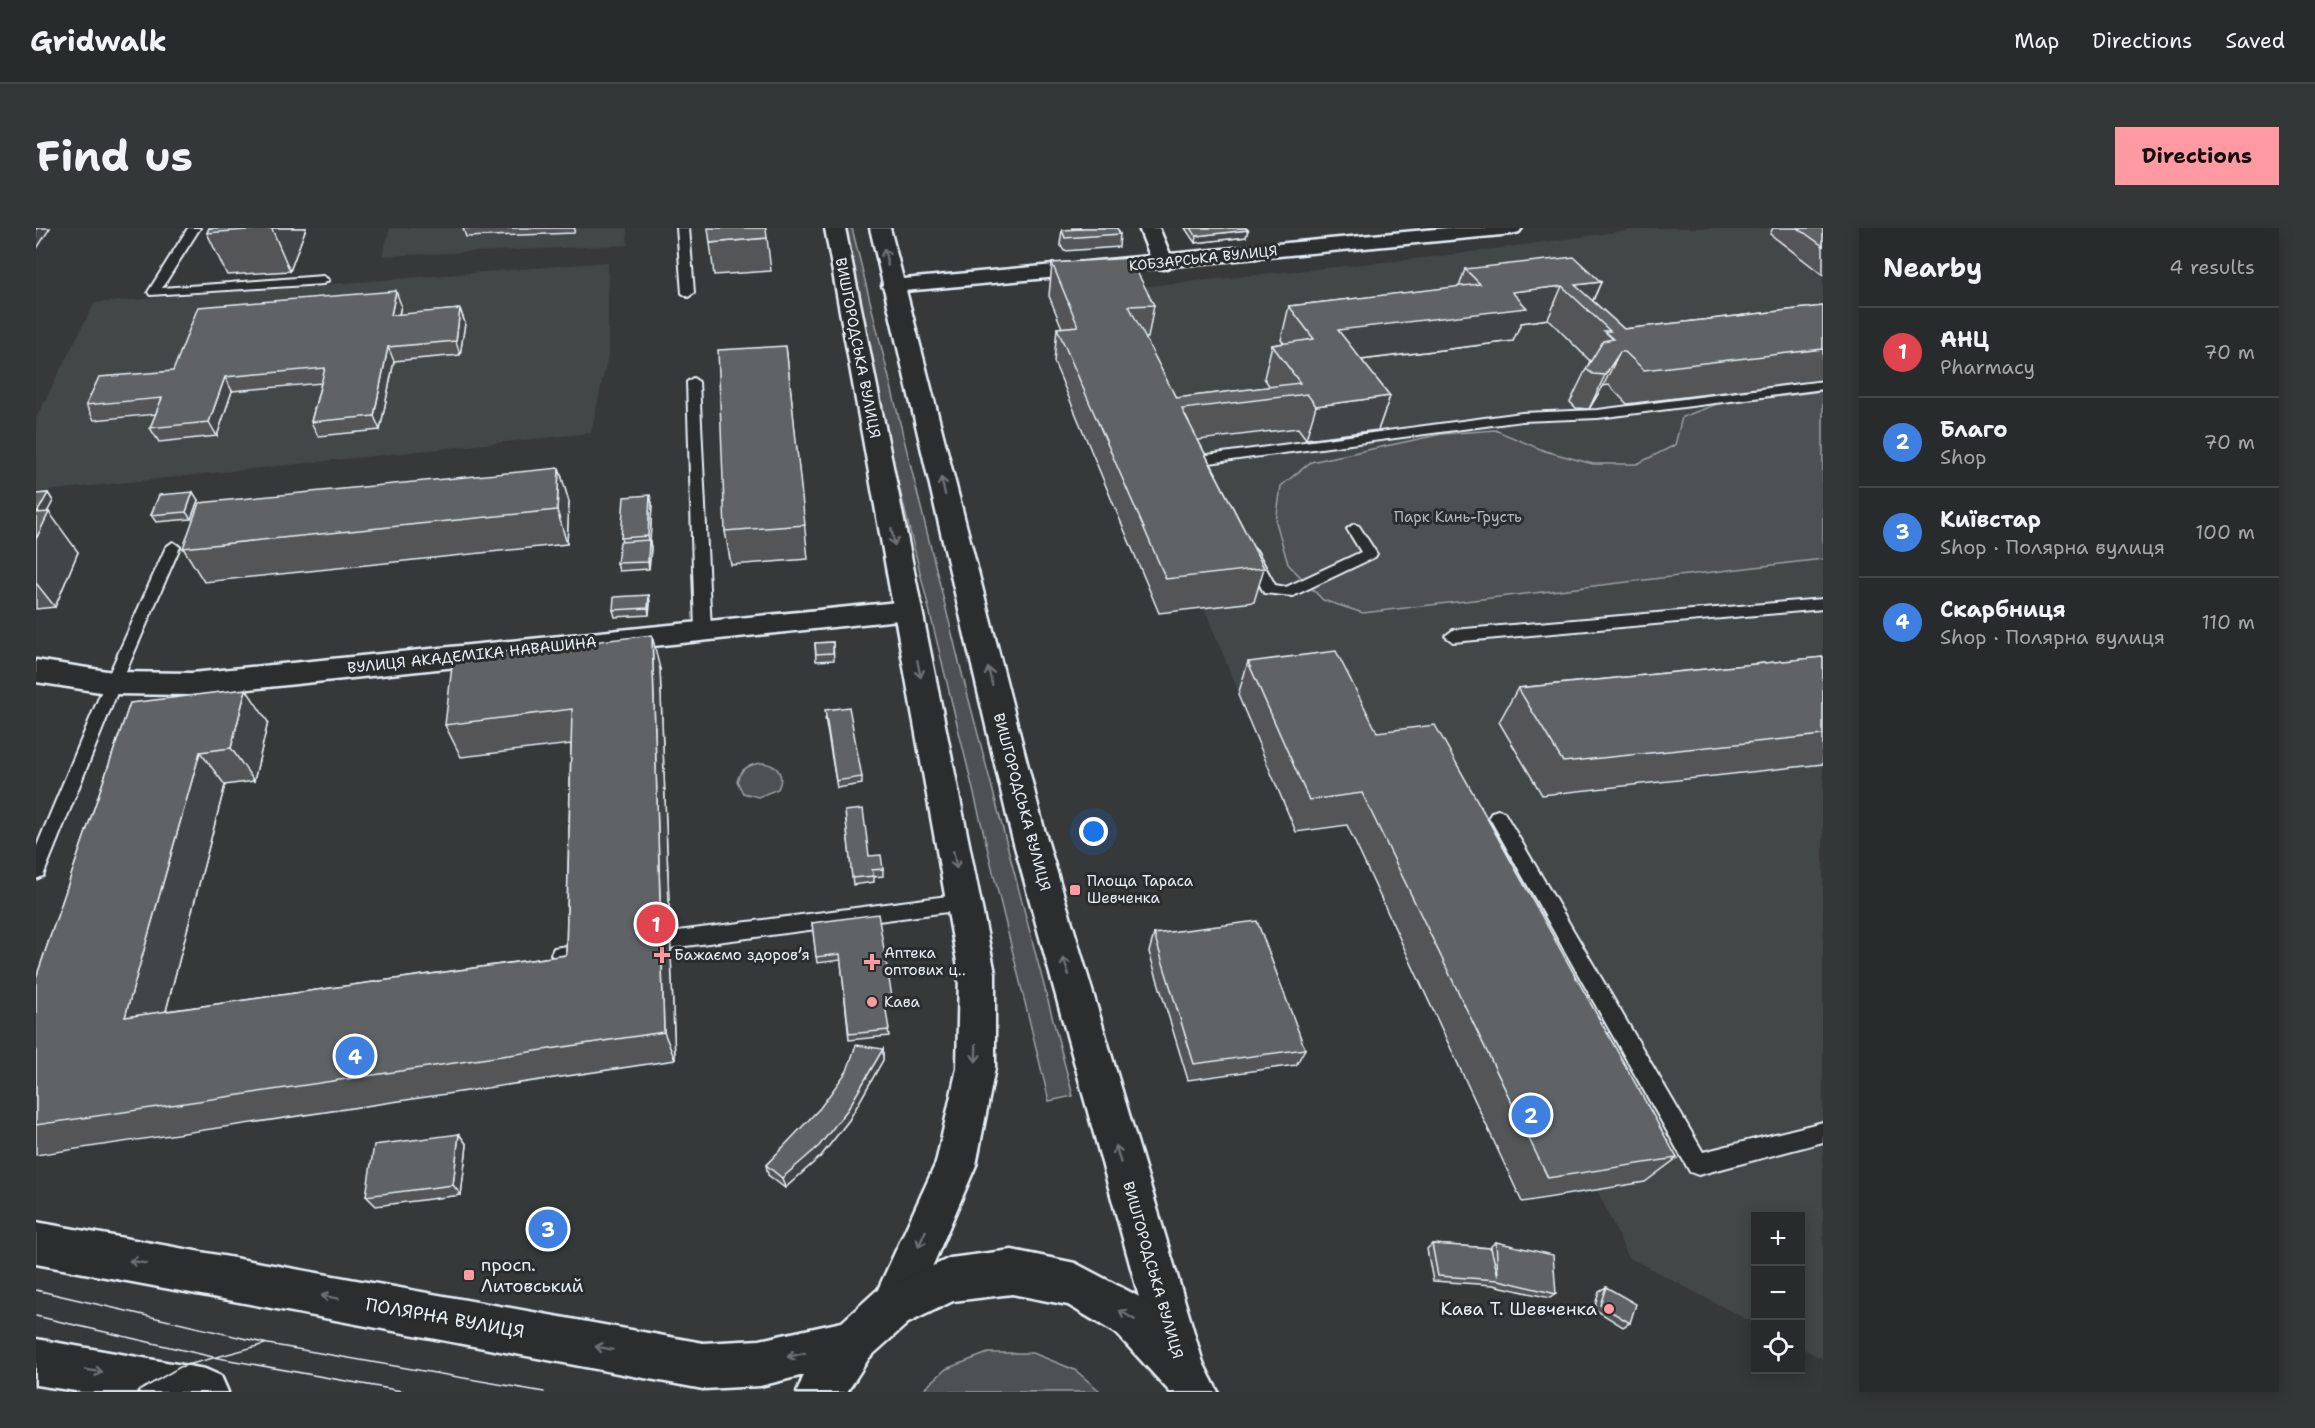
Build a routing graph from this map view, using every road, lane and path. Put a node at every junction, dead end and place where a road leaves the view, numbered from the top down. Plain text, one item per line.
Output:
1 (194, 228) edge
2 (683, 228) edge
3 (835, 228) edge
4 (880, 228) edge
5 (1149, 228) edge
6 (1512, 228) edge
7 (1164, 262) junction
8 (323, 280) dead end
9 (893, 286) junction
10 (688, 293) dead end
11 (693, 382) dead end
12 (1823, 385) edge
13 (1216, 489) edge
14 (1354, 529) dead end
15 (1242, 537) edge
16 (173, 547) dead end
17 (1823, 604) edge
18 (908, 611) junction
19 (703, 630) junction
20 (1453, 636) dead end
21 (36, 671) edge
22 (113, 683) junction
23 (1498, 817) dead end
24 (36, 872) edge
25 (963, 902) junction
26 (670, 940) dead end
27 (1823, 1132) edge
28 (36, 1243) edge
29 (892, 1307) junction
30 (854, 1342) junction
31 (36, 1362) edge
32 (1189, 1381) edge
33 (206, 1392) edge
34 (820, 1392) edge

1 - 8 lane
2 - 10 lane
3 -> 18 main road, ВИШГОРОДСЬКА ВУЛИЦЯ
9 -> 4 main road, ВИШГОРОДСЬКА ВУЛИЦЯ
5 - 7 main road
6 - 7 main road, КОБЗАРСЬКА ВУЛИЦЯ
7 - 9 main road, КОБЗАРСЬКА ВУЛИЦЯ
32 -> 9 main road, ВИШГОРОДСЬКА ВУЛИЦЯ
11 - 19 lane
12 - 13 lane
14 - 15 lane
16 - 22 lane
17 - 20 lane
18 - 19 main road, ВУЛИЦЯ АКАДЕМІКА НАВАШИНА
18 -> 25 main road, ВИШГОРОДСЬКА ВУЛИЦЯ
19 - 22 main road, ВУЛИЦЯ АКАДЕМІКА НАВАШИНА
21 - 22 main road, ВУЛИЦЯ АКАДЕМІКА НАВАШИНА
22 - 24 lane
23 - 27 lane
25 - 26 lane
25 -> 29 main road, ВИШГОРОДСЬКА ВУЛИЦЯ
30 -> 28 main road, ПОЛЯРНА ВУЛИЦЯ
29 - 30 main road
32 -> 29 main road
30 - 34 main road
31 -> 33 main road

